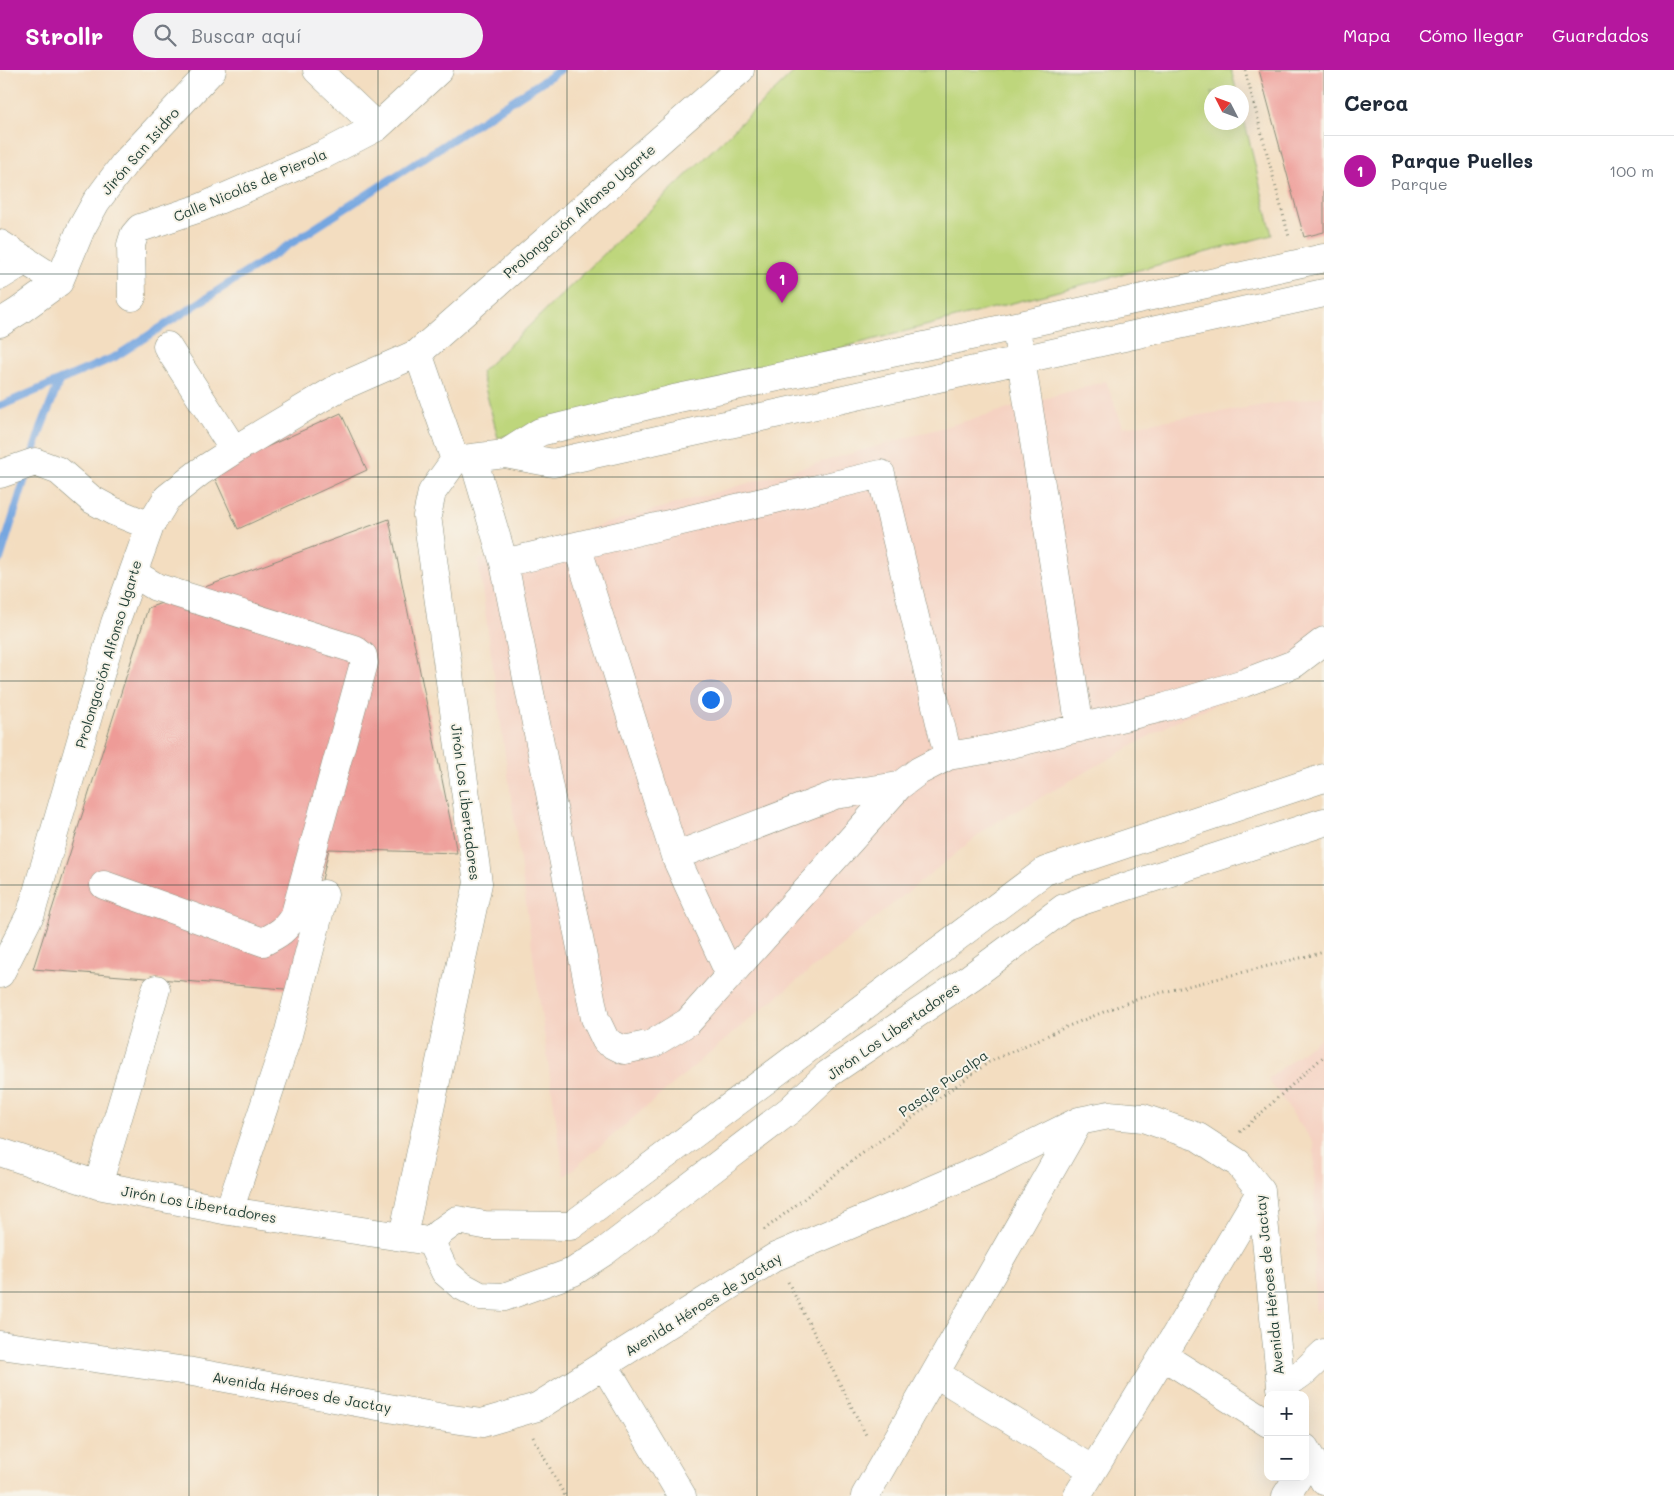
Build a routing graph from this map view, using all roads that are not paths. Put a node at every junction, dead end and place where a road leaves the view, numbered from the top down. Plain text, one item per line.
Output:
1 (212, 70) edge
2 (317, 70) edge
3 (439, 70) edge
4 (740, 70) edge
5 (378, 127) junction
6 (0, 244) edge
7 (1324, 258) edge
8 (26, 260) junction
9 (0, 276) edge
10 (59, 282) junction
11 (1324, 293) edge
12 (132, 297) dead end
13 (0, 323) edge
14 (1015, 327) junction
15 (167, 346) dead end
16 (418, 353) junction
17 (1022, 359) junction
18 (234, 450) junction
19 (505, 454) junction
20 (464, 459) junction
21 (0, 474) edge
22 (150, 526) junction
23 (577, 546) junction
24 (504, 564) junction
25 (133, 573) junction
26 (1324, 640) edge
27 (1080, 728) junction
28 (948, 756) junction
29 (1324, 778) edge
30 (899, 786) junction
31 (1324, 822) edge
32 (675, 856) junction
33 (104, 885) dead end
34 (324, 894) dead end
35 (0, 974) edge
36 (730, 975) junction
37 (156, 989) dead end
38 (1079, 1121) junction
39 (0, 1152) edge
40 (98, 1184) junction
41 (1261, 1191) junction
42 (229, 1211) junction
43 (403, 1236) junction
44 (431, 1242) junction
45 (0, 1345) edge
46 (1324, 1353) edge
47 (1163, 1356) junction
48 (604, 1364) junction
49 (936, 1374) junction
50 (1281, 1391) edge
51 (1264, 1420) edge
52 (1309, 1466) edge
53 (1093, 1470) junction
54 (1294, 1481) edge
55 (1324, 1481) edge
56 (682, 1496) edge
57 (866, 1496) edge
58 (1077, 1496) edge
59 (1286, 1496) edge

1 - 10 street, Jirón San Isidro
2 - 5 street
3 - 5 street, Calle Nicolás de Pierola
4 - 16 street, Prolongación Alfonso Ugarte
5 - 12 street, Calle Nicolás de Pierola
6 - 8 street
7 - 14 street
8 - 9 street
8 - 10 street
10 - 13 street
11 - 17 street
14 - 17 street
14 - 19 street
15 - 18 street
16 - 18 street, Prolongación Alfonso Ugarte
16 - 20 street
17 - 19 street
17 - 27 street
18 - 22 street, Prolongación Alfonso Ugarte
19 - 20 street
20 - 24 street
20 - 43 street, Jirón Los Libertadores
21 - 22 street
22 - 25 street, Prolongación Alfonso Ugarte
23 - 24 street
23 - 28 street
23 - 32 street
24 - 36 street
25 - 33 street
25 - 35 street, Prolongación Alfonso Ugarte
26 - 27 street
27 - 28 street
28 - 30 street
29 - 44 street
30 - 32 street
30 - 36 street
31 - 44 street, Jirón Los Libertadores
32 - 36 street
34 - 42 street
37 - 40 street
38 - 41 street, Avenida Héroes de Jactay
38 - 48 street, Avenida Héroes de Jactay
38 - 49 street
39 - 40 street, Jirón Los Libertadores
40 - 42 street, Jirón Los Libertadores
41 - 47 street
41 - 50 street, Avenida Héroes de Jactay
42 - 43 street, Jirón Los Libertadores
43 - 44 street, Jirón Los Libertadores
45 - 48 street, Avenida Héroes de Jactay
46 - 50 street
47 - 51 street
47 - 53 street
48 - 56 street
49 - 53 street
49 - 57 street
52 - 55 street
53 - 58 street
54 - 59 street

